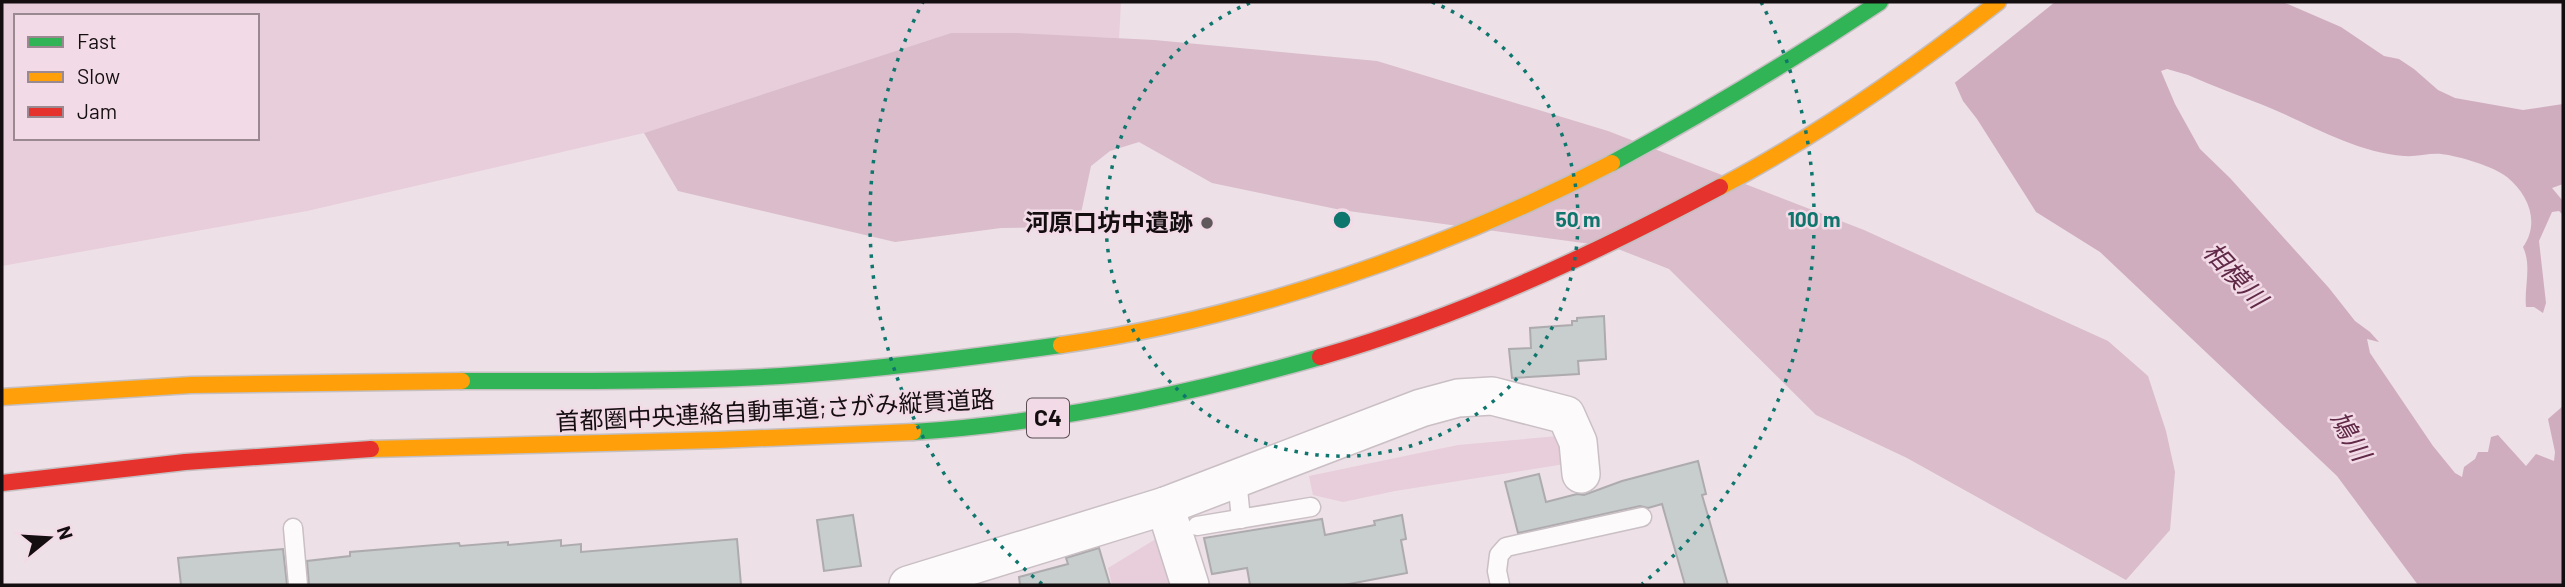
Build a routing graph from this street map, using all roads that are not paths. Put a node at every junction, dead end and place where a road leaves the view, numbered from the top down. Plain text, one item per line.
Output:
1 (1880, 2) edge
2 (1998, 2) edge
3 (2, 397) edge
4 (1581, 474) dead end
5 (1237, 479) junction
6 (2, 484) edge
7 (1165, 506) junction
8 (1311, 507) dead end
9 (1642, 517) dead end
10 (1241, 519) junction
11 (1197, 526) dead end
12 (293, 528) dead end
13 (298, 585) edge
14 (908, 585) edge
15 (1190, 585) edge
16 (1500, 585) edge

1 - 3 highway, 首都圏中央連絡自動車道;さがみ縦貫道路
2 - 6 highway, 首都圏中央連絡自動車道;さがみ縦貫道路 / C4
4 - 5 street
5 - 7 street
5 - 10 lane
7 - 14 street
7 - 15 street
8 - 10 lane
9 - 16 lane
10 - 11 lane
12 - 13 lane

